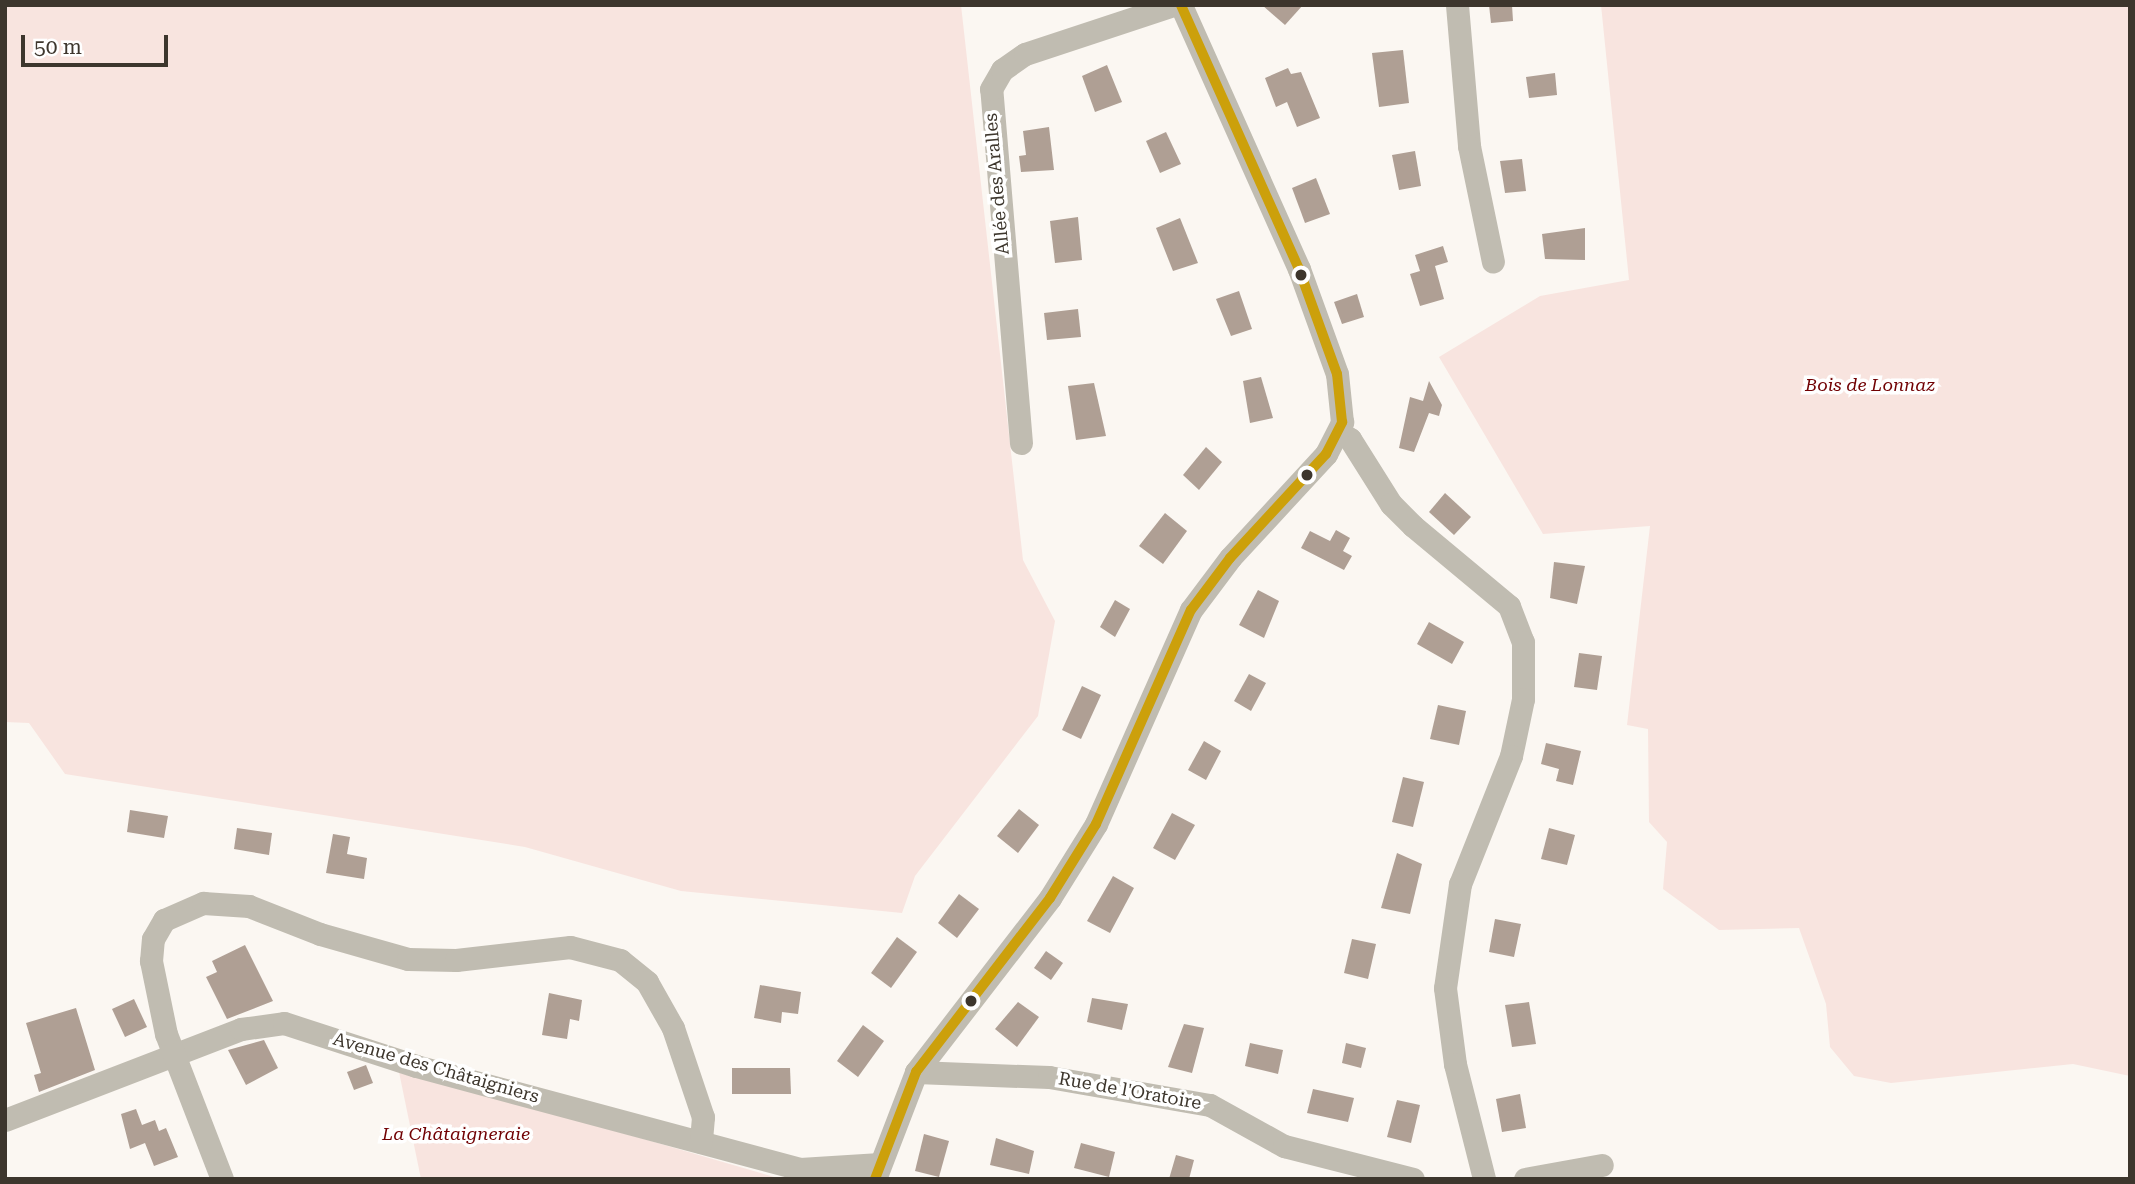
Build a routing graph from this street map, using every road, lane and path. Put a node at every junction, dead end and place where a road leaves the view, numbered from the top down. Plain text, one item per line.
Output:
1 (1173, 5) edge
2 (1181, 5) edge
3 (1457, 5) edge
4 (1493, 262) dead end
5 (1339, 432) junction
6 (1021, 443) dead end
7 (174, 1055) junction
8 (916, 1072) junction
9 (5, 1120) edge
10 (701, 1142) junction
11 (1602, 1165) dead end
12 (878, 1171) edge
13 (805, 1174) edge
14 (222, 1179) edge
15 (1413, 1179) edge
16 (1484, 1179) edge
17 (1525, 1179) edge

1 - 6 street, Allée des Aralles
2 - 5 street
3 - 4 street
5 - 8 street
5 - 16 street
7 - 9 street, Avenue des Châtaigniers
7 - 10 street, Avenue des Châtaigniers
7 - 10 street
7 - 14 street
8 - 12 street
8 - 15 street, Rue de l'Oratoire
10 - 13 street, Avenue des Châtaigniers
11 - 17 street
12 - 13 street, Avenue des Châtaigniers

